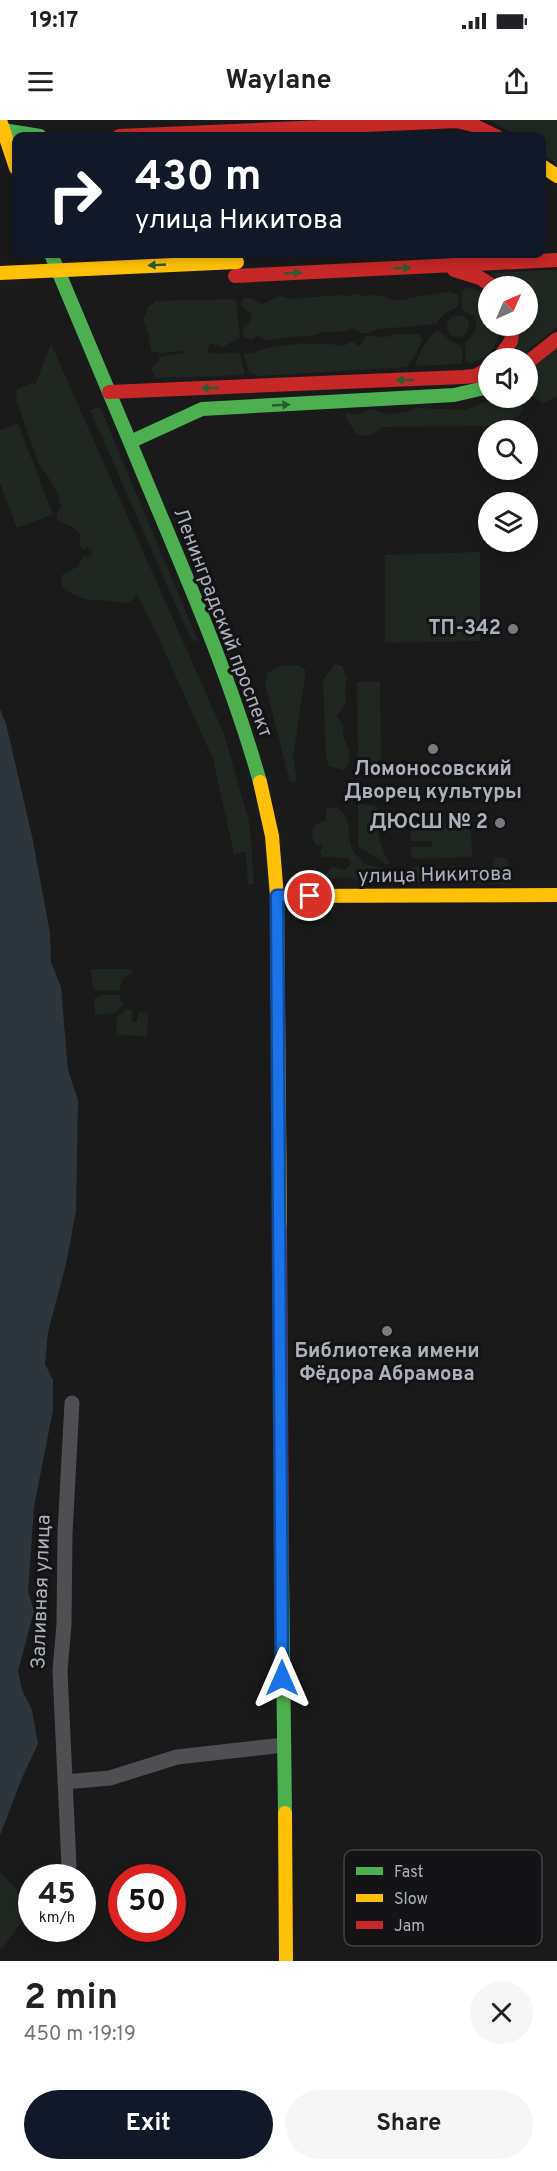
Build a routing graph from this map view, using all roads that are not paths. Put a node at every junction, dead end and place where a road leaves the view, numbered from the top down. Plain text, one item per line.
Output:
1 (2, 125) edge
2 (26, 132) edge
3 (231, 132) edge
4 (488, 132) edge
5 (12, 156) edge
6 (53, 258) edge
7 (557, 260) edge
8 (242, 261) dead end
9 (438, 267) junction
10 (0, 273) edge
11 (229, 276) dead end
12 (478, 277) edge
13 (82, 283) dead end
14 (47, 285) dead end
15 (557, 339) edge
16 (538, 354) edge
17 (478, 374) edge
18 (478, 390) edge
19 (109, 392) junction
20 (130, 442) junction
21 (557, 895) edge
22 (277, 896) junction
23 (72, 1403) dead end
24 (284, 1745) junction
25 (65, 1782) junction
26 (69, 1864) edge
27 (286, 1961) edge

1 - 2 main road
1 - 5 main road
3 - 4 main road
6 - 19 main road, Ленинградский проспект
7 - 9 main road
8 -> 10 main road, bridge
11 -> 9 main road
9 - 12 main road
13 - 14 main road
15 - 16 main road
17 -> 19 main road
20 -> 18 main road
19 - 20 main road, Ленинградский проспект
20 - 22 main road, Ленинградский проспект
21 - 22 main road, улица Никитова
22 - 24 main road, Ленинградский проспект
23 - 25 street, Заливная улица
24 - 25 street
24 - 27 main road, Ленинградский проспект
25 - 26 street, Заливная улица

